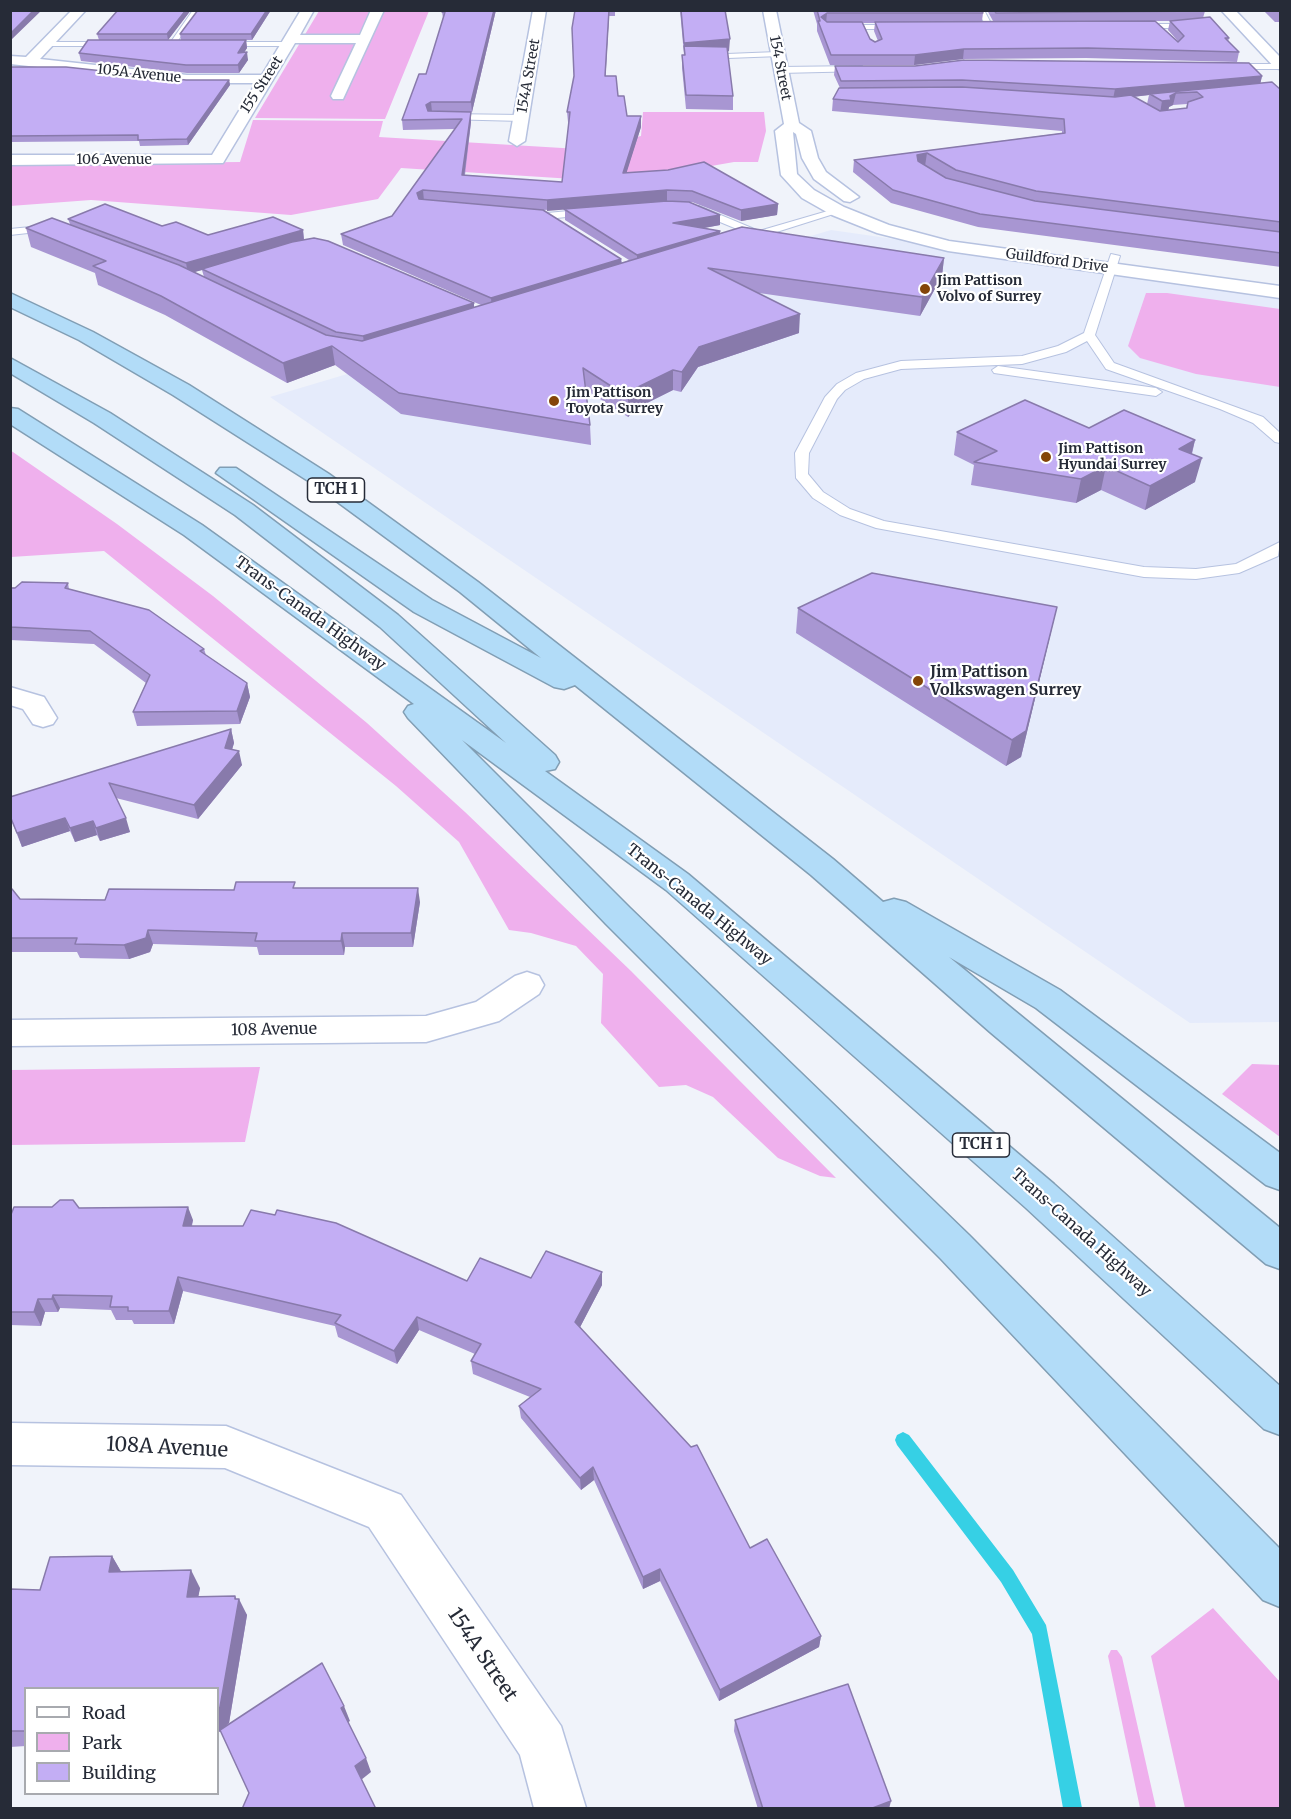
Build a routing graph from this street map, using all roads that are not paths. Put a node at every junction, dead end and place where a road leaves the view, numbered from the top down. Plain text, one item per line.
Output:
1 (80, 10) edge
2 (197, 10) edge
3 (308, 10) edge
4 (378, 10) edge
5 (540, 10) edge
6 (769, 10) edge
7 (980, 10) edge
8 (1227, 10) edge
9 (1121, 26) edge
10 (1157, 26) junction
11 (1203, 26) edge
12 (826, 27) edge
13 (866, 27) junction
14 (912, 27) edge
15 (957, 27) edge
16 (991, 27) junction
17 (1003, 27) edge
18 (1163, 33) edge
19 (870, 38) edge
20 (366, 39) junction
21 (290, 42) junction
22 (46, 44) junction
23 (126, 44) edge
24 (160, 44) edge
25 (171, 44) junction
26 (183, 44) edge
27 (206, 44) edge
28 (777, 54) junction
29 (689, 57) edge
30 (10, 60) edge
31 (29, 62) junction
32 (1281, 66) edge
33 (1212, 67) edge
34 (872, 69) edge
35 (780, 70) junction
36 (268, 79) junction
37 (338, 96) dead end
38 (432, 117) edge
39 (522, 117) junction
40 (792, 126) junction
41 (517, 141) dead end
42 (10, 160) edge
43 (217, 160) joint
44 (683, 206) edge
45 (875, 209) joint
46 (607, 211) edge
47 (838, 211) junction
48 (513, 213) edge
49 (547, 216) junction
50 (567, 228) edge
51 (10, 232) edge
52 (63, 232) edge
53 (759, 235) junction
54 (737, 241) edge
55 (1113, 262) junction
56 (1281, 279) edge
57 (1281, 292) edge
58 (10, 299) edge
59 (1089, 335) junction
60 (10, 343) edge
61 (947, 363) junction
62 (10, 364) edge
63 (1194, 398) junction
64 (10, 414) edge
65 (1281, 439) edge
66 (1281, 546) edge
67 (348, 640) junction
68 (10, 695) edge
69 (43, 718) dead end
70 (637, 720) junction
71 (822, 867) junction
72 (677, 882) junction
73 (527, 985) dead end
74 (10, 1033) edge
75 (1281, 1174) edge
76 (1281, 1252) edge
77 (1281, 1414) edge
78 (10, 1444) edge
79 (385, 1511) joint
80 (1281, 1583) edge
81 (560, 1809) edge

1 - 22 street
2 - 25 lane
3 - 21 street, 155 Street
4 - 20 street
5 - 39 street, 154A Street
6 - 28 street, 154 Street
7 - 16 lane
8 - 32 street
9 - 10 lane
10 - 11 lane
10 - 18 lane
12 - 13 lane
13 - 14 lane
13 - 19 lane
15 - 16 lane
16 - 17 lane
20 - 21 street
20 - 37 street
21 - 27 lane
21 - 36 street, 155 Street
22 - 23 lane
22 - 31 street
24 - 25 lane
25 - 26 lane
28 - 29 lane
28 - 35 street, 154 Street
30 - 31 street, 105A Avenue
31 - 36 street, 105A Avenue
32 - 33 lane
34 - 35 lane
35 - 40 street, 154 Street
36 - 43 street, 155 Street
38 - 39 lane
39 - 41 street, 154A Street
40 - 45 street, 154 Street
40 - 47 street, 154 Street
42 - 43 street, 106 Avenue
44 - 53 lane
45 - 55 street, Guildford Drive
46 - 49 lane
47 - 53 lane
47 - 55 street, Guildford Drive
48 - 49 lane
49 - 50 lane
51 - 52 lane
53 - 54 lane
55 - 56 street, Guildford Drive
55 - 57 street, Guildford Drive
55 - 59 lane
58 - 70 highway, TCH 1
59 - 61 lane
59 - 63 lane
60 - 70 highway
61 - 63 lane
61 - 66 lane
62 - 72 highway
63 - 65 lane
64 - 67 highway, Trans-Canada Highway / TCH 1
67 - 72 highway, Trans-Canada Highway / TCH 1
67 - 80 highway
68 - 69 street
70 - 71 highway, TCH 1
71 - 75 highway
71 - 76 highway, TCH 1
72 - 77 highway, Trans-Canada Highway / TCH 1
73 - 74 street, 108 Avenue
78 - 79 street, 108A Avenue
79 - 81 street, 154A Street

